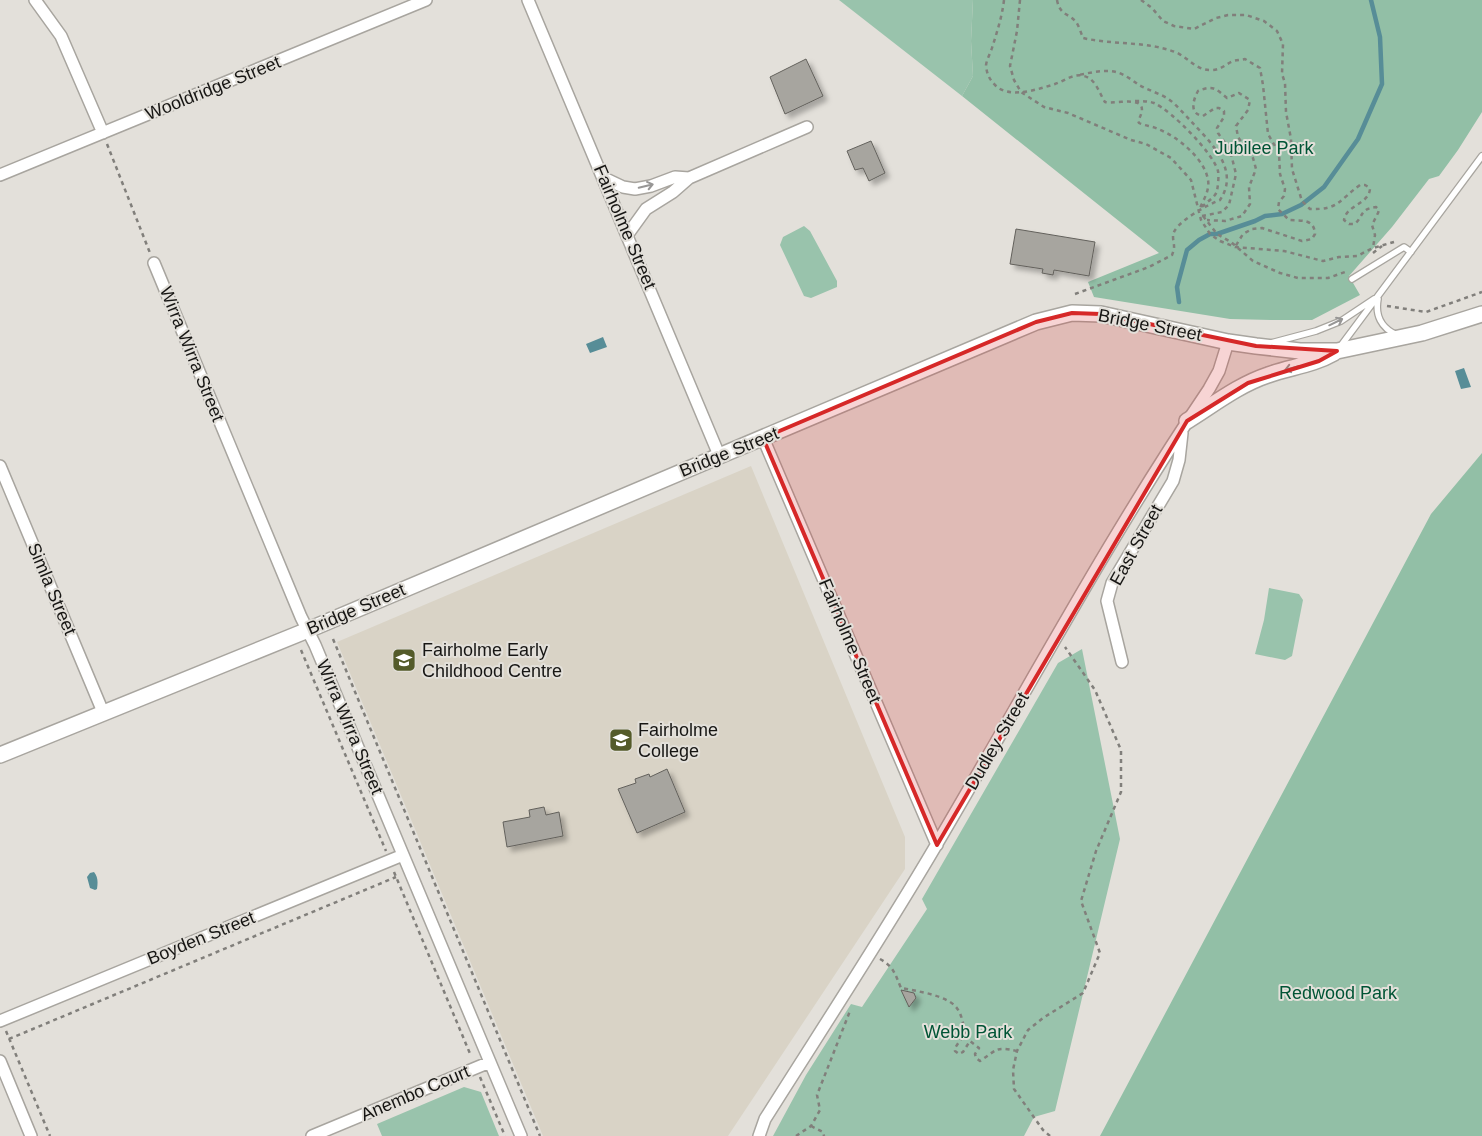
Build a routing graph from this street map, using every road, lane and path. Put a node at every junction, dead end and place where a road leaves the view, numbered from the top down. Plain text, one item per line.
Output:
1 (35, 0) edge
2 (426, 0) edge
3 (528, 0) edge
4 (1004, 0) edge
5 (1020, 0) edge
6 (1058, 0) edge
7 (1142, 0) edge
8 (1078, 75) junction
9 (1021, 92) junction
10 (1133, 101) junction
11 (808, 127) dead end
12 (103, 133) junction
13 (1482, 156) edge
14 (0, 175) edge
15 (604, 178) junction
16 (689, 178) junction
17 (1199, 211) junction
18 (1202, 216) junction
19 (1206, 220) junction
20 (628, 234) junction
21 (1383, 244) junction
22 (1235, 247) junction
23 (1404, 247) junction
24 (1373, 248) junction
25 (1411, 252) junction
26 (1370, 255) dead end
27 (154, 263) joint
28 (1349, 269) dead end
29 (1352, 279) dead end
30 (1482, 292) edge
31 (1075, 294) dead end
32 (1378, 297) junction
33 (1482, 314) edge
34 (1402, 338) junction
35 (1228, 342) junction
36 (1256, 346) junction
37 (1337, 351) junction
38 (1185, 425) junction
39 (764, 438) junction
40 (719, 455) junction
41 (0, 466) edge
42 (308, 630) junction
43 (1057, 638) junction
44 (333, 639) dead end
45 (301, 650) dead end
46 (1122, 662) dead end
47 (103, 712) junction
48 (0, 755) edge
49 (936, 845) junction
50 (403, 855) junction
51 (389, 860) junction
52 (396, 877) junction
53 (884, 961) dead end
54 (850, 1010) dead end
55 (1, 1020) edge
56 (9, 1038) junction
57 (1018, 1051) junction
58 (0, 1061) edge
59 (490, 1062) junction
60 (476, 1068) junction
61 (811, 1126) junction
62 (30, 1136) edge
63 (50, 1136) edge
64 (312, 1136) edge
65 (505, 1136) edge
66 (521, 1136) edge
67 (540, 1136) edge
68 (759, 1136) edge
69 (796, 1136) edge
70 (824, 1136) edge
71 (1050, 1136) edge

1 - 12 street
2 - 12 street, Wooldridge Street
3 - 15 street, Fairholme Street
4 - 9 path
5 - 9 path
6 - 22 path
7 - 24 path
8 - 9 path
8 - 10 path
8 - 17 path
9 - 17 path
10 - 17 path
10 - 17 path
11 - 16 street
12 - 14 street, Wooldridge Street
12 - 27 path
13 - 25 lane
15 -> 16 street
15 - 20 street, Fairholme Street
16 - 20 street
17 - 18 path
17 - 22 path
17 - 31 path
18 - 19 path
18 - 19 path
19 - 22 path
20 - 40 street, Fairholme Street
21 - 23 path
21 - 24 path
21 - 26 path
22 - 24 path
22 - 28 path
23 - 25 lane
23 - 29 lane
25 - 32 lane
27 - 42 street, Wirra Wirra Street
30 - 32 path
32 - 34 lane
36 -> 32 lane
32 - 37 lane
33 - 34 street, Bridge Street
34 - 37 street, Bridge Street
35 - 36 street, Bridge Street
35 - 38 street, Dudley Street
35 - 39 street, Bridge Street
36 - 37 street, Bridge Street
37 -> 38 street
38 - 43 street, Dudley Street
38 - 46 street, East Street
39 - 40 street, Bridge Street
39 - 49 street, Fairholme Street
40 - 42 street, Bridge Street
41 - 47 street, Simla Street
42 - 47 street, Bridge Street
42 - 50 street, Wirra Wirra Street
43 - 49 street, Dudley Street
43 - 57 path
44 - 67 path
45 - 51 path
47 - 48 street, Bridge Street
49 - 68 street, Dudley Street
50 - 51 street, Boyden Street
50 - 59 street, Wirra Wirra Street
51 - 52 path
51 - 55 street, Boyden Street
52 - 56 path
52 - 60 path
53 - 57 path
54 - 61 path
55 - 56 path
56 - 63 path
57 - 71 path
58 - 62 street
59 - 60 street, Anembo Court
59 - 66 street, Wirra Wirra Street
60 - 64 street, Anembo Court
60 - 65 path
61 - 69 path
61 - 70 path

